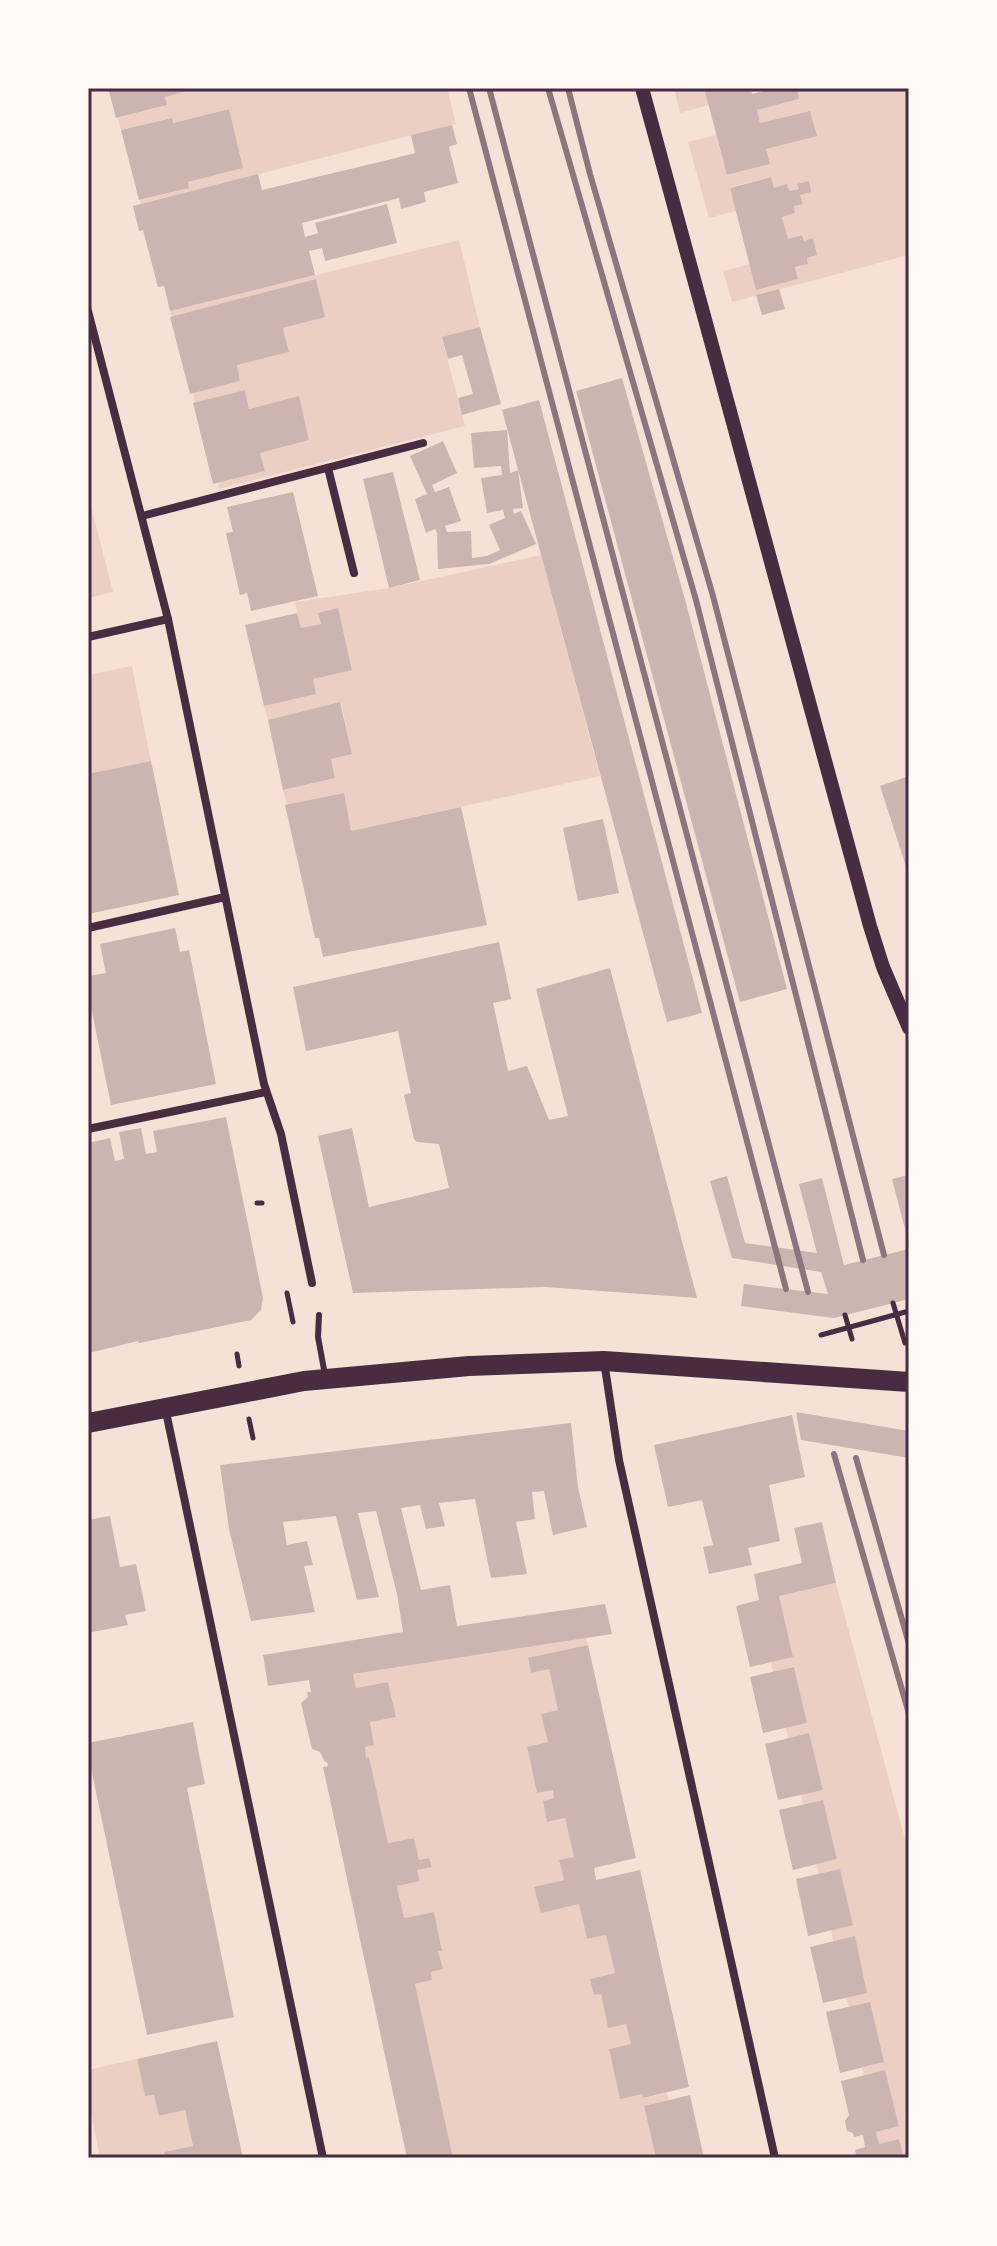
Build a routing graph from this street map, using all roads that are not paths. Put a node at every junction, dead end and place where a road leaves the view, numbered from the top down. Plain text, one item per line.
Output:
1 (642, 88) edge
2 (88, 311) edge
3 (423, 443) dead end
4 (328, 468) junction
5 (142, 516) junction
6 (354, 573) dead end
7 (168, 619) junction
8 (88, 637) edge
9 (225, 897) junction
10 (88, 928) edge
11 (909, 1028) edge
12 (266, 1092) junction
13 (88, 1129) edge
14 (312, 1283) dead end
15 (319, 1315) dead end
16 (604, 1361) junction
17 (325, 1379) junction
18 (909, 1382) edge
19 (165, 1406) junction
20 (88, 1423) edge
21 (323, 2158) edge
22 (775, 2158) edge

1 - 11 street
2 - 5 street
3 - 4 street
4 - 5 street
4 - 6 street
5 - 7 street
7 - 8 street
7 - 9 street
9 - 10 street
9 - 12 street
12 - 13 street
12 - 14 street
15 - 17 lane
16 - 17 main road
16 - 18 main road
16 - 22 street
17 - 19 main road
19 - 20 main road
19 - 21 street

